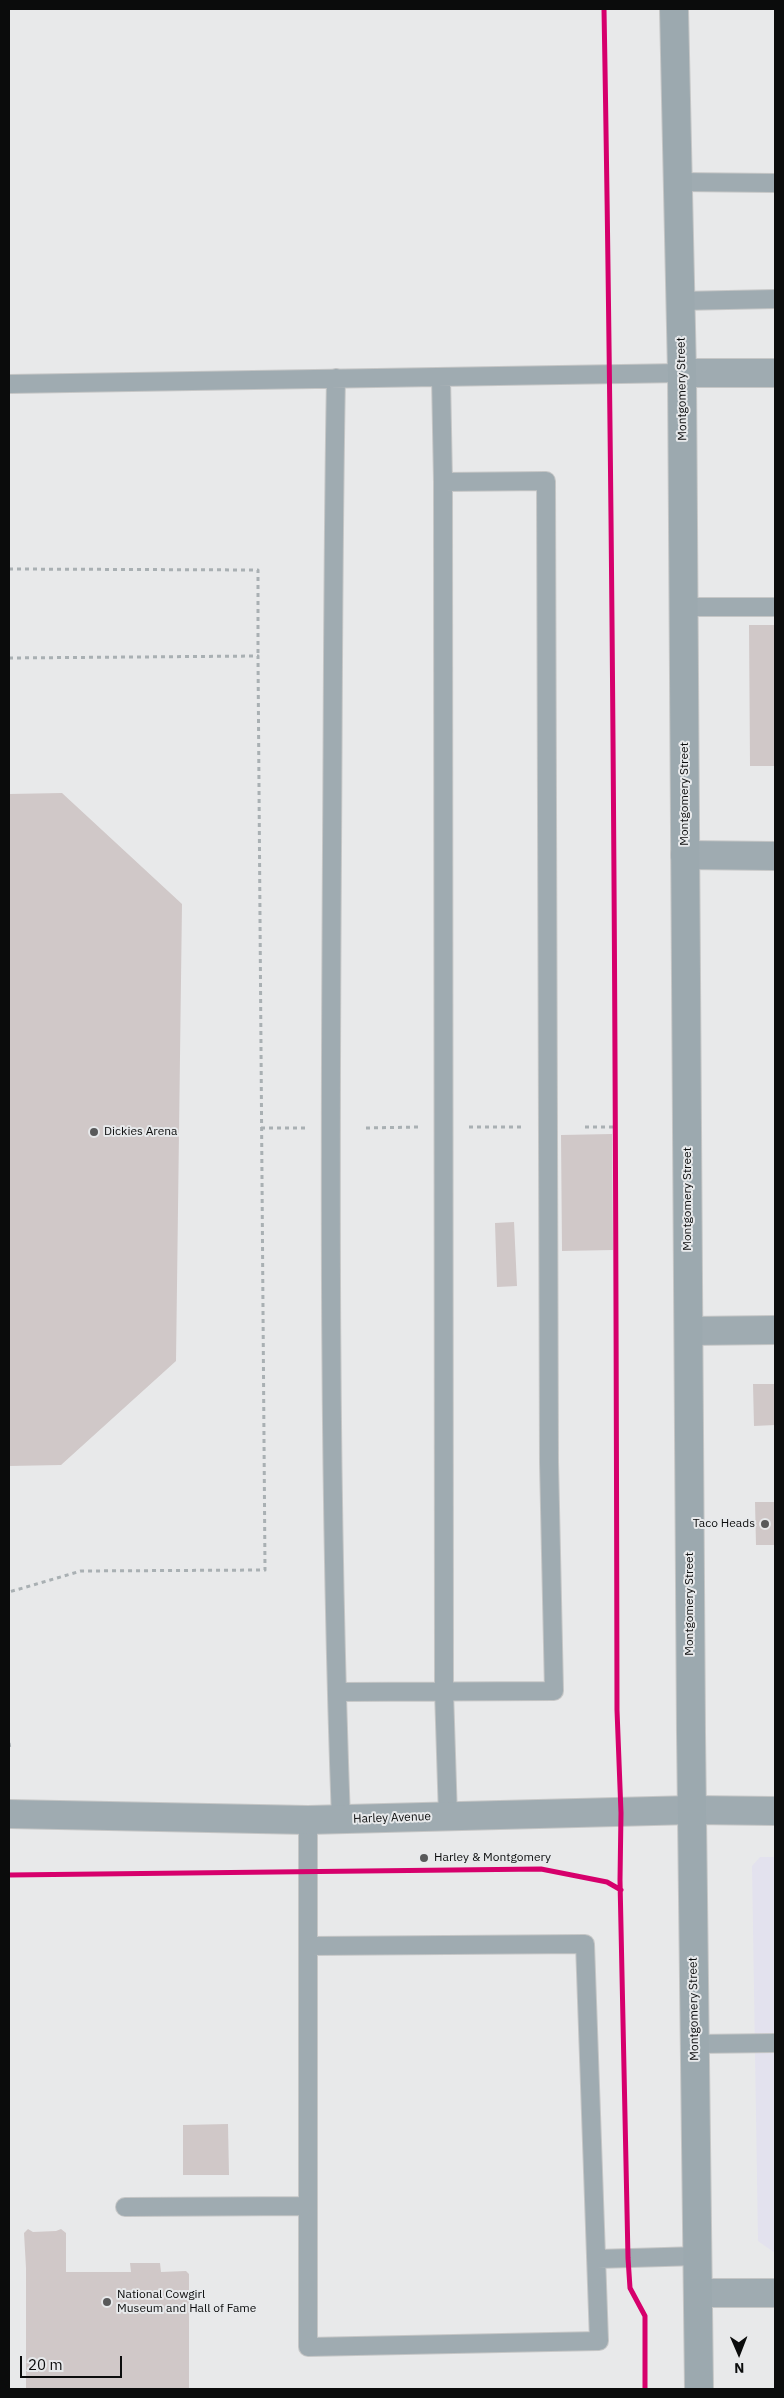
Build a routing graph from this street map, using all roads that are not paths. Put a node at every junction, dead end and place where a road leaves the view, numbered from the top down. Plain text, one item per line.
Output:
1 (674, 9) edge
2 (678, 182) junction
3 (775, 183) edge
4 (775, 299) edge
5 (680, 301) junction
6 (682, 373) junction
7 (775, 373) edge
8 (441, 377) junction
9 (336, 378) junction
10 (9, 384) edge
11 (442, 482) junction
12 (684, 607) junction
13 (775, 607) edge
14 (685, 856) junction
15 (775, 856) edge
16 (775, 1330) edge
17 (688, 1331) junction
18 (444, 1691) junction
19 (337, 1692) junction
20 (692, 1810) junction
21 (775, 1811) edge
22 (9, 1814) edge
23 (448, 1817) junction
24 (308, 1820) junction
25 (341, 1820) junction
26 (308, 1946) junction
27 (775, 2042) edge
28 (695, 2044) junction
29 (308, 2206) junction
30 (125, 2207) dead end
31 (698, 2256) junction
32 (597, 2259) junction
33 (698, 2293) junction
34 (775, 2293) edge
35 (700, 2389) edge

1 - 2 main road, Montgomery Street
2 - 3 lane
2 - 5 main road, Montgomery Street
4 - 5 lane
5 - 6 main road, Montgomery Street
6 - 7 street
6 - 8 lane
6 - 12 main road, Montgomery Street
8 - 9 lane
8 - 11 lane
9 - 10 lane
9 - 19 lane
11 - 18 lane
11 - 18 lane
12 - 13 lane
12 - 14 main road, Montgomery Street
14 - 15 street
14 - 17 main road, Montgomery Street
16 - 17 street
17 - 20 main road, Montgomery Street
18 - 19 lane
18 - 23 lane
19 - 25 lane
20 - 21 street, Harley Avenue
20 - 23 street, Harley Avenue
20 - 28 main road, Montgomery Street
22 - 24 street, Harley Avenue
23 - 25 street, Harley Avenue
24 - 25 street, Harley Avenue
24 - 26 lane
26 - 29 lane
26 - 32 lane
27 - 28 lane
28 - 31 main road, Montgomery Street
29 - 30 lane
29 - 32 lane
31 - 32 lane
31 - 33 main road, Montgomery Street
33 - 34 street
33 - 35 main road, Montgomery Street

